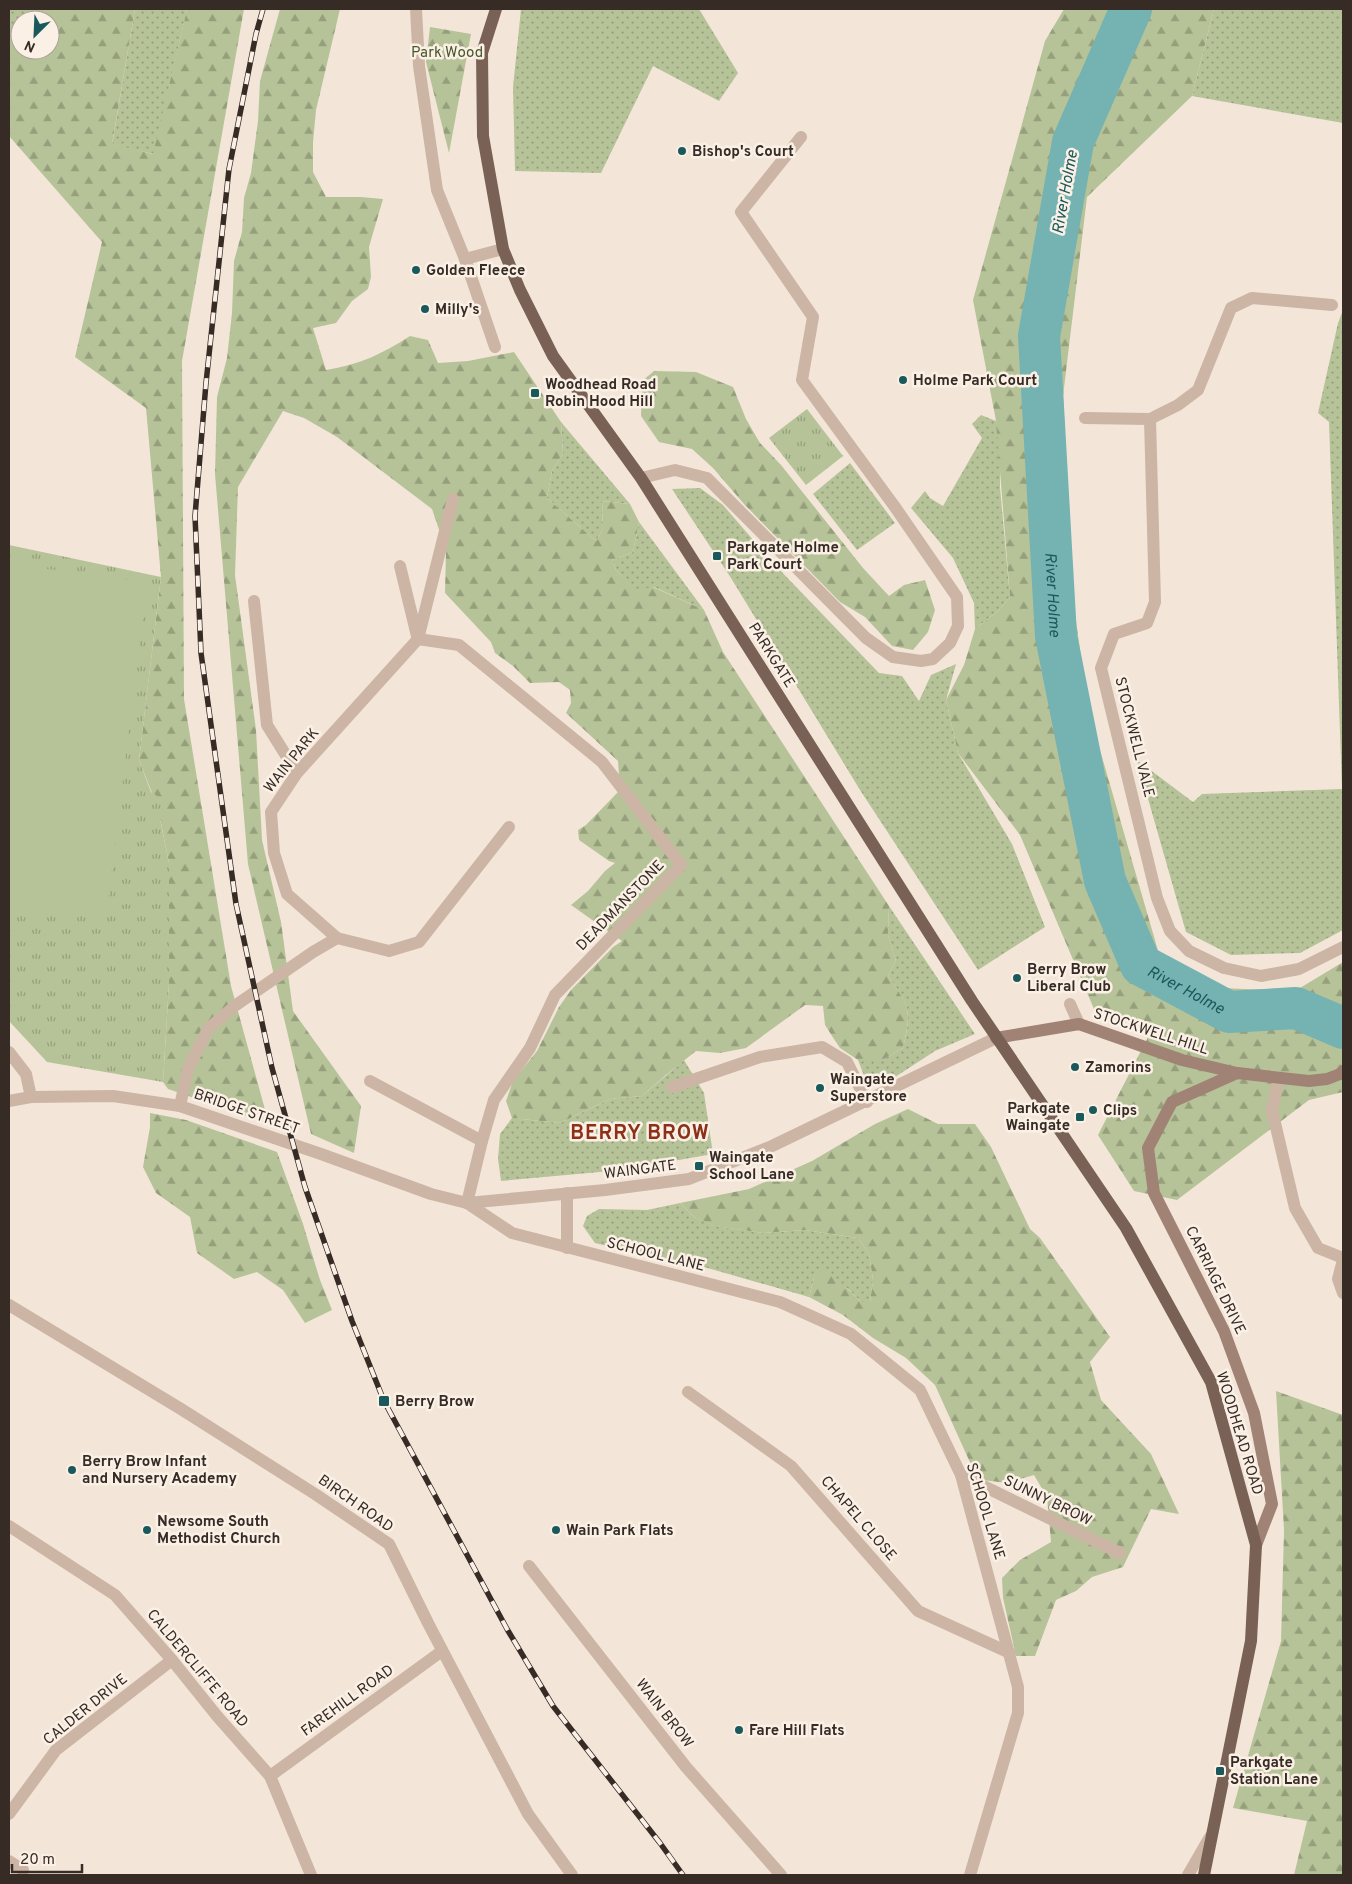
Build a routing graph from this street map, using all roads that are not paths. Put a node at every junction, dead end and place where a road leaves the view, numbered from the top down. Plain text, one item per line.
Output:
1 (416, 9) edge
2 (496, 9) edge
3 (800, 137) dead end
4 (503, 249) junction
5 (465, 259) junction
6 (1332, 305) dead end
7 (495, 347) dead end
8 (1085, 418) dead end
9 (1150, 419) junction
10 (641, 478) junction
11 (453, 499) dead end
12 (400, 566) dead end
13 (254, 601) dead end
14 (418, 639) junction
15 (297, 773) junction
16 (509, 827) dead end
17 (337, 938) junction
18 (1343, 947) edge
19 (1070, 1004) dead end
20 (1079, 1024) junction
21 (996, 1038) junction
22 (9, 1052) edge
23 (1343, 1071) edge
24 (1237, 1073) junction
25 (1279, 1077) junction
26 (370, 1081) dead end
27 (672, 1087) dead end
28 (31, 1097) junction
29 (9, 1101) edge
30 (867, 1102) junction
31 (180, 1106) junction
32 (482, 1141) junction
33 (567, 1193) junction
34 (466, 1203) junction
35 (567, 1248) junction
36 (1343, 1259) edge
37 (1343, 1293) edge
38 (9, 1305) edge
39 (688, 1392) dead end
40 (961, 1475) junction
41 (9, 1526) edge
42 (1256, 1545) junction
43 (1120, 1553) dead end
44 (529, 1566) dead end
45 (442, 1651) junction
46 (1010, 1653) junction
47 (172, 1660) junction
48 (270, 1776) junction
49 (9, 1814) edge
50 (1213, 1833) junction
51 (9, 1861) edge
52 (24, 1870) dead end
53 (311, 1875) edge
54 (572, 1875) edge
55 (781, 1875) edge
56 (970, 1875) edge
57 (1188, 1875) edge
58 (1204, 1875) edge

1 - 5 street
2 - 4 main road
3 - 10 street
4 - 5 street
4 - 10 main road, PARKGATE
5 - 7 street
6 - 9 street
8 - 9 street
9 - 18 street, STOCKWELL VALE
10 - 21 main road, PARKGATE
11 - 14 street
12 - 14 street
13 - 15 street
14 - 15 street, WAIN PARK
14 - 32 street, DEADMANSTONE
15 - 17 street, WAIN PARK
16 - 17 street, WAIN PARK
17 - 31 street
19 - 20 street
20 - 21 main road, STOCKWELL HILL
20 - 24 main road, STOCKWELL HILL
21 - 30 street, WAINGATE
21 - 42 main road, WOODHEAD ROAD
22 - 28 street
23 - 25 main road, STOCKWELL HILL
24 - 25 main road, STOCKWELL HILL
24 - 42 main road, CARRIAGE DRIVE
25 - 36 street
26 - 32 street
27 - 30 street
28 - 29 street, BRIDGE STREET
28 - 31 street, BRIDGE STREET
30 - 33 street, WAINGATE
31 - 34 street, BRIDGE STREET
32 - 34 street, DEADMANSTONE
33 - 34 street, WAINGATE
33 - 35 street
34 - 35 street, SCHOOL LANE
35 - 40 street, SCHOOL LANE
36 - 37 street
38 - 45 street, BIRCH ROAD
39 - 46 street, CHAPEL CLOSE
40 - 43 street, SUNNY BROW
40 - 46 street, SCHOOL LANE
41 - 47 street, CALDERCLIFFE ROAD
42 - 50 main road, WOODHEAD ROAD
44 - 55 street, WAIN BROW
45 - 48 street, FAREHILL ROAD
45 - 54 street, BIRCH ROAD
46 - 56 street, SCHOOL LANE
47 - 48 street, CALDERCLIFFE ROAD
47 - 49 street, CALDER DRIVE
48 - 53 street, CALDERCLIFFE ROAD
50 - 57 street
50 - 58 main road, WOODHEAD ROAD
51 - 52 street

